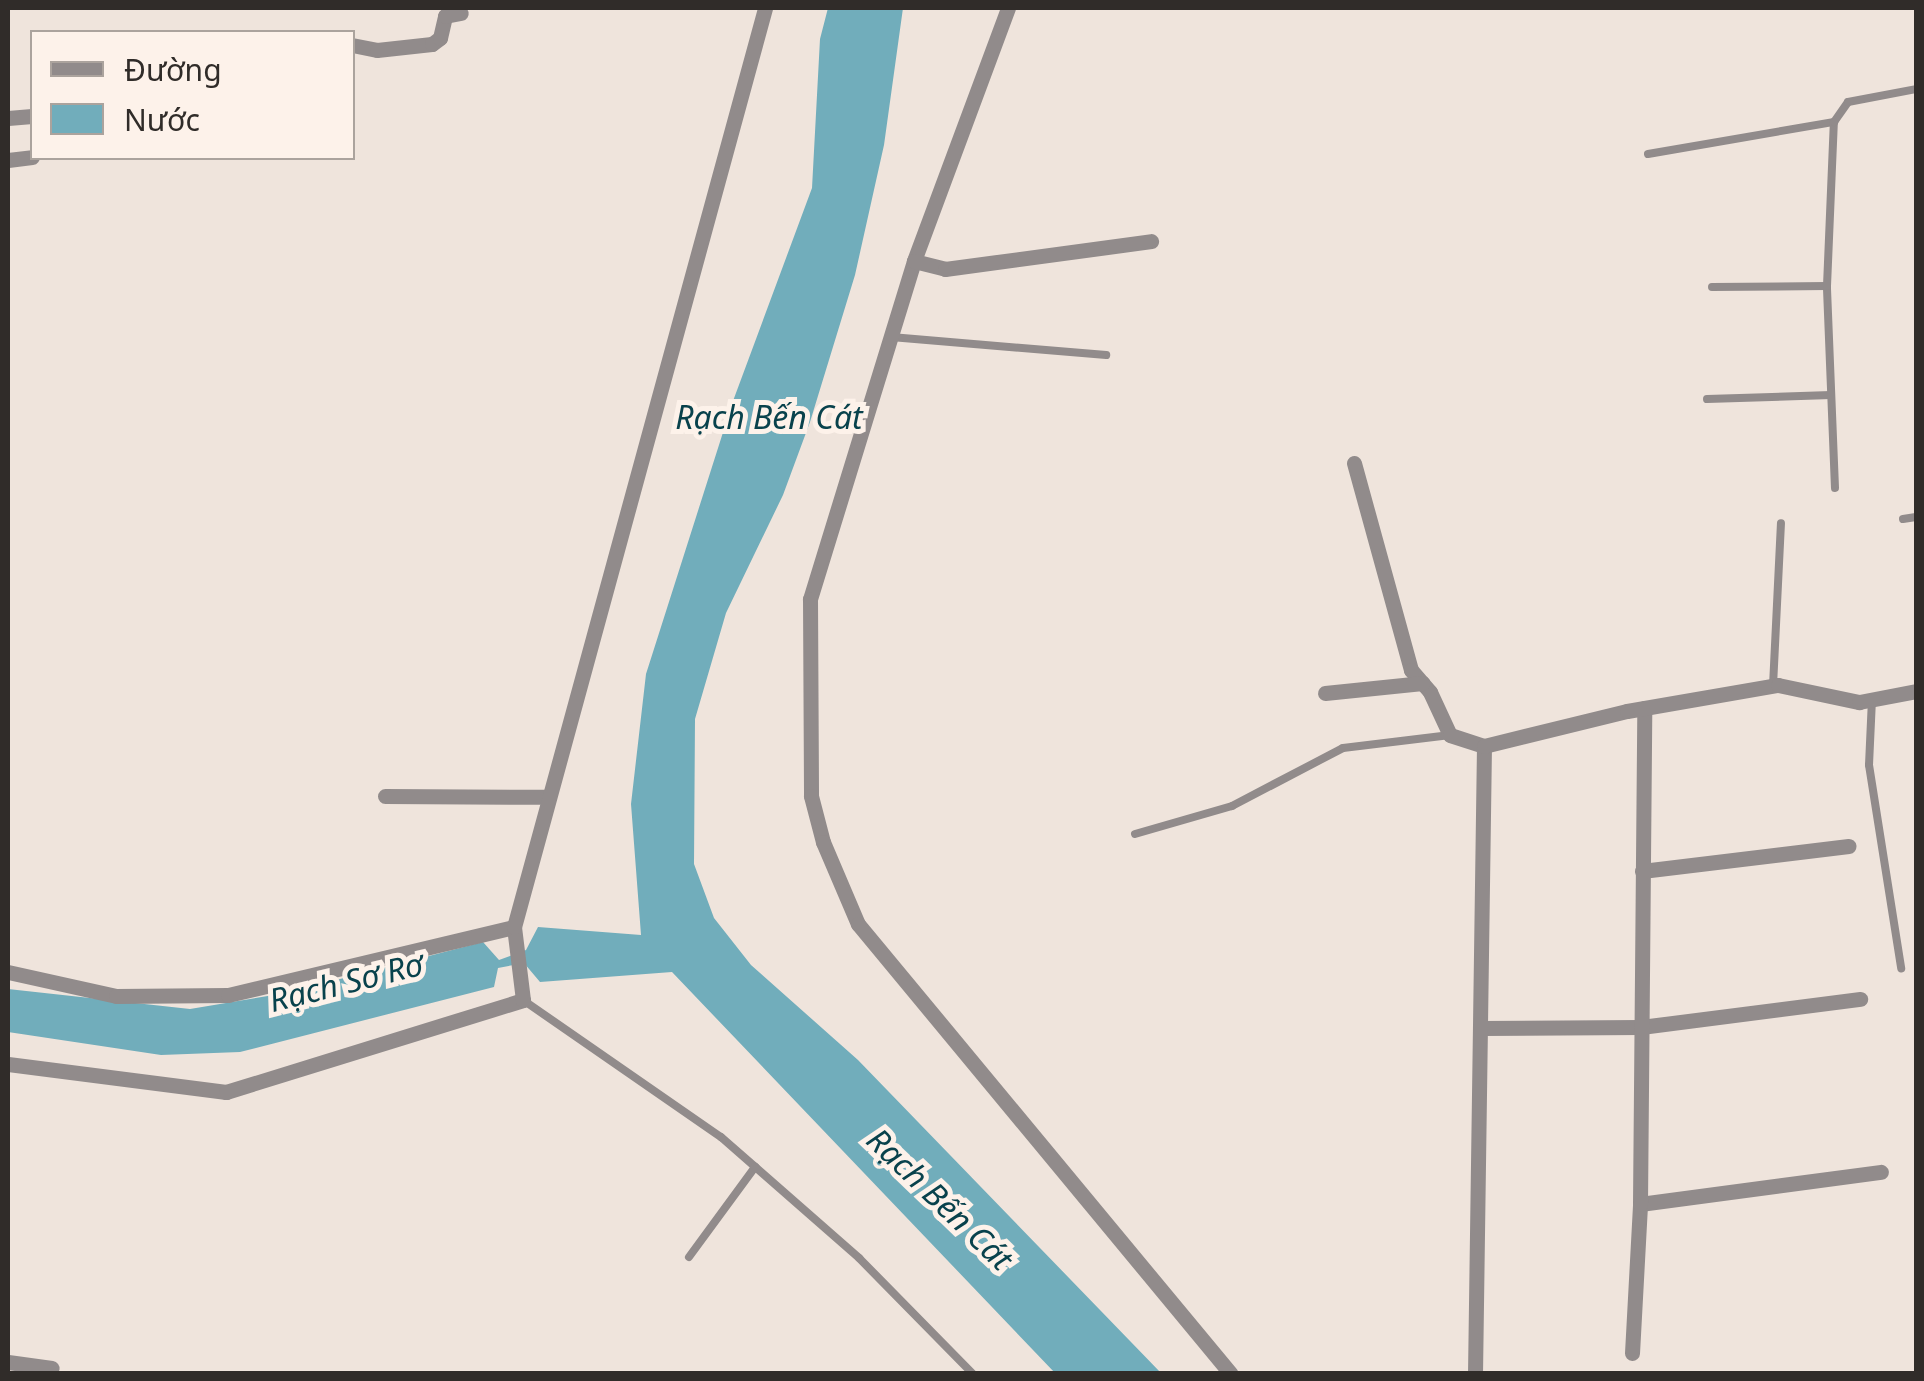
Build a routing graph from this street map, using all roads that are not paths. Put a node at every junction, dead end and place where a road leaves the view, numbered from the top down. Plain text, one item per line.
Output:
1 (765, 8) edge
2 (1008, 8) edge
3 (461, 13) dead end
4 (355, 46) edge
5 (1916, 89) edge
6 (1834, 122) junction
7 (1648, 154) dead end
8 (1151, 241) dead end
9 (914, 261) junction
10 (1826, 286) junction
11 (1712, 287) dead end
12 (891, 337) junction
13 (1106, 355) dead end
14 (1831, 395) junction
15 (1706, 400) dead end
16 (1354, 462) dead end
17 (1835, 488) dead end
18 (1916, 517) edge
19 (1902, 518) dead end
20 (1781, 523) dead end
21 (1422, 683) junction
22 (1773, 686) junction
23 (1916, 691) edge
24 (1324, 693) dead end
25 (1872, 699) junction
26 (1644, 708) junction
27 (1450, 735) junction
28 (1484, 746) junction
29 (384, 796) dead end
30 (548, 797) junction
31 (1135, 834) dead end
32 (1848, 846) dead end
33 (1642, 871) junction
34 (514, 932) junction
35 (1900, 968) dead end
36 (8, 972) edge
37 (522, 997) junction
38 (1860, 999) dead end
39 (1641, 1027) junction
40 (1482, 1028) junction
41 (8, 1064) edge
42 (756, 1167) junction
43 (1880, 1172) dead end
44 (1640, 1204) junction
45 (689, 1256) dead end
46 (1632, 1353) dead end
47 (8, 1362) edge
48 (52, 1368) dead end
49 (973, 1374) edge
50 (1231, 1374) edge
51 (1475, 1374) edge

1 - 30 street
2 - 9 street
3 - 4 street
5 - 6 lane
6 - 7 lane
6 - 10 lane
8 - 9 street
9 - 12 street
10 - 11 lane
10 - 14 lane
12 - 13 lane
12 - 50 street
14 - 15 lane
14 - 17 lane
16 - 21 street
18 - 19 lane
20 - 22 lane
21 - 24 street
21 - 27 street
22 - 25 street
22 - 26 street
23 - 25 street
25 - 35 lane
26 - 28 street
26 - 33 street
27 - 28 street
27 - 31 lane
28 - 40 street
29 - 30 street
30 - 34 street
32 - 33 street
33 - 39 street
34 - 36 street
34 - 37 street
37 - 41 street
37 - 42 lane
38 - 39 street
39 - 40 street
39 - 44 street
40 - 51 street
42 - 45 lane
42 - 49 lane
43 - 44 street
44 - 46 street
47 - 48 street

